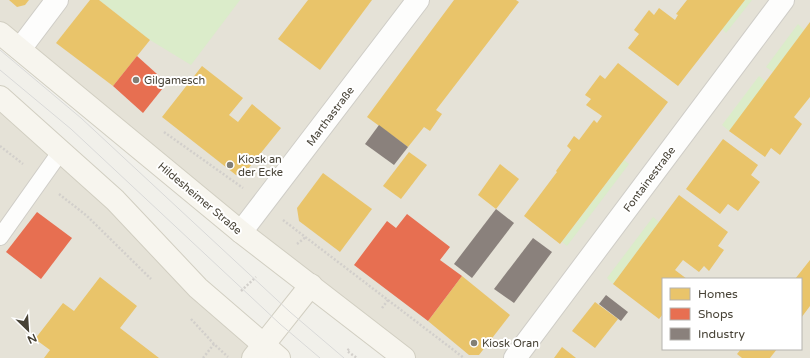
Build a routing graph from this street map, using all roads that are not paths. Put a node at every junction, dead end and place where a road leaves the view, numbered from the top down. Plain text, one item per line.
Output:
1 (57, 0) edge
2 (418, 0) edge
3 (783, 0) edge
4 (0, 33) edge
5 (20, 49) junction
6 (0, 97) edge
7 (61, 151) junction
8 (241, 232) junction
9 (0, 237) edge
10 (311, 285) junction
11 (265, 354) edge
12 (404, 358) edge
13 (515, 358) edge

1 - 5 street
2 - 8 street, Marthastraße
3 - 13 street, Fontainestraße
4 - 5 main road, Hildesheimer Straße
5 - 8 main road, Hildesheimer Straße
6 - 7 main road
7 - 9 lane
7 - 11 main road
8 - 10 main road, Hildesheimer Straße
10 - 11 main road
10 - 12 main road, Hildesheimer Straße

